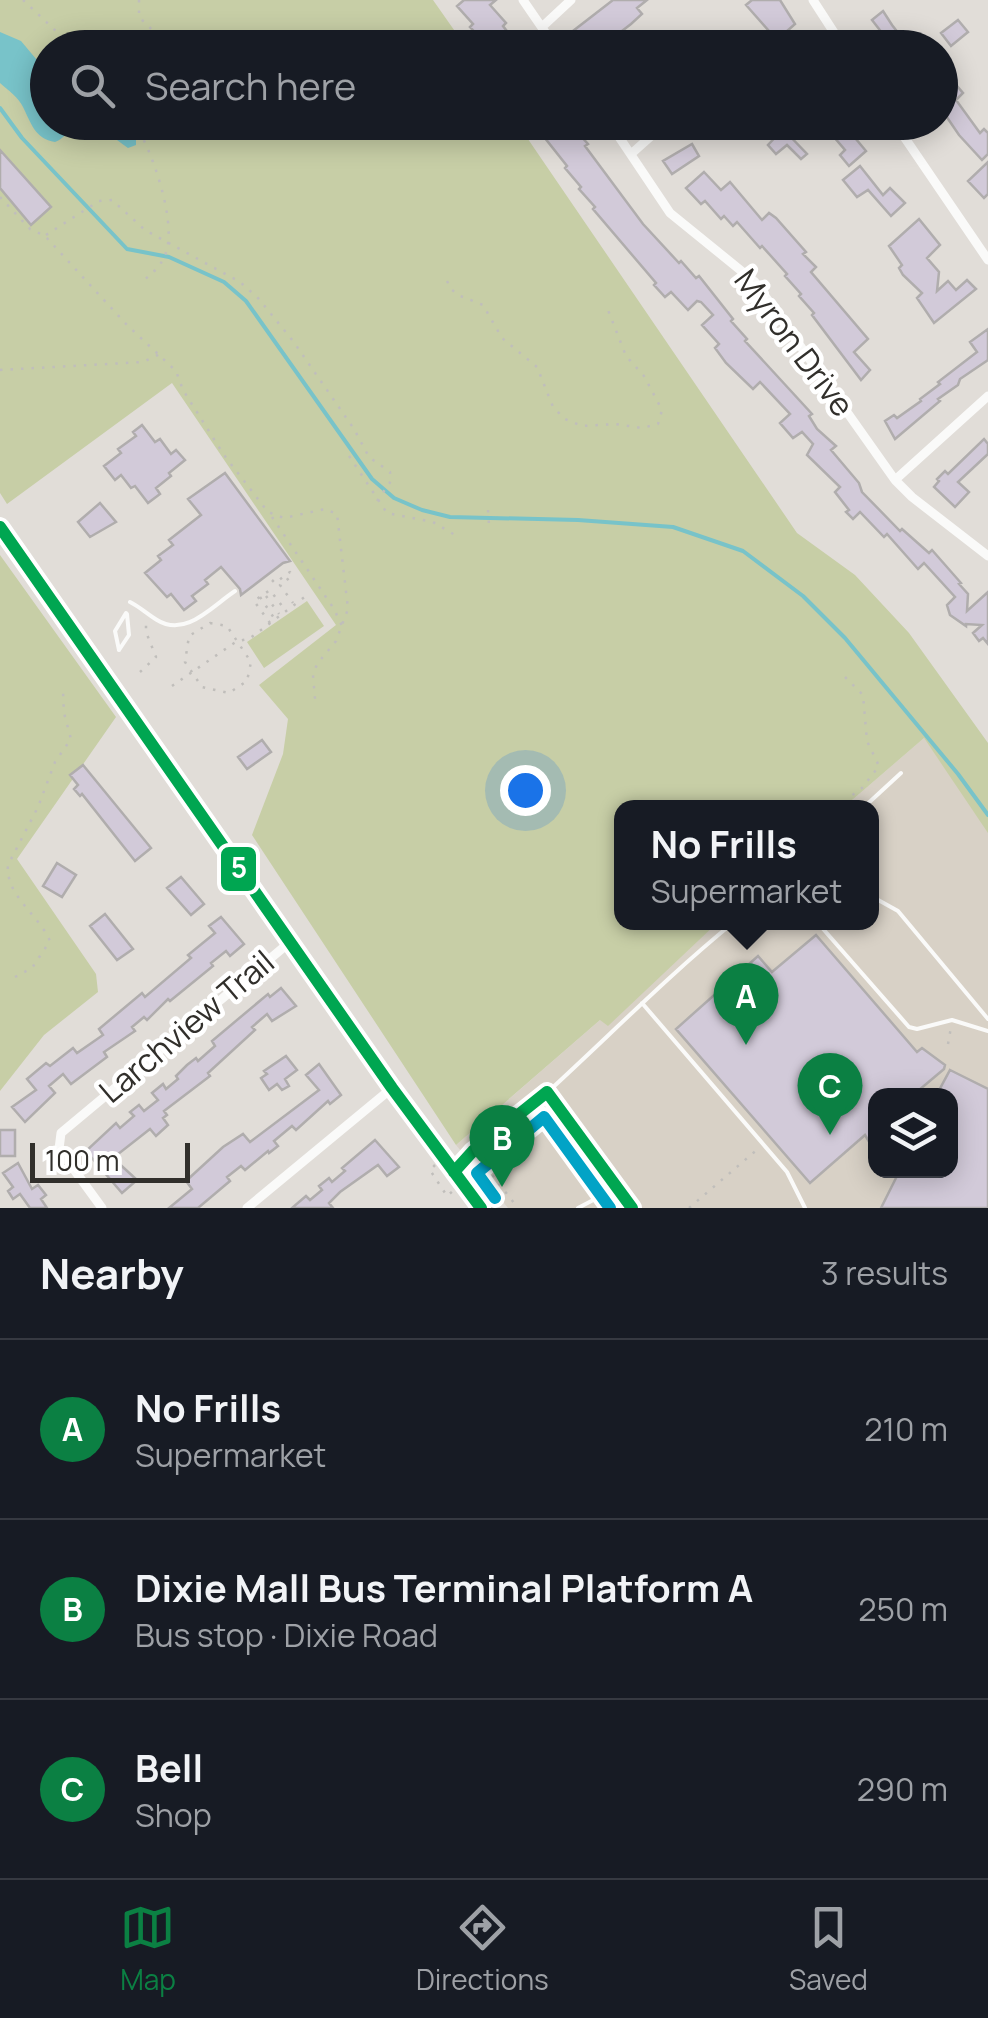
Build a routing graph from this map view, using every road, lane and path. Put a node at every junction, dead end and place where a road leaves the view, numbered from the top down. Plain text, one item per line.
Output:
1 (23, 0) edge
2 (139, 0) edge
3 (523, 0) edge
4 (571, 0) edge
5 (813, 0) edge
6 (542, 27) junction
7 (55, 30) edge
8 (153, 30) edge
9 (544, 30) edge
10 (832, 30) edge
11 (144, 140) edge
12 (621, 140) edge
13 (647, 140) edge
14 (906, 140) edge
15 (631, 154) junction
16 (0, 198) edge
17 (45, 236) junction
18 (168, 246) junction
19 (988, 260) edge
20 (144, 280) dead end
21 (447, 281) dead end
22 (608, 310) dead end
23 (160, 354) junction
24 (0, 370) edge
25 (988, 396) edge
26 (349, 456) dead end
27 (896, 480) junction
28 (377, 500) junction
29 (488, 510) dead end
30 (268, 512) junction
31 (489, 525) dead end
32 (0, 527) edge
33 (455, 535) dead end
34 (988, 556) edge
35 (272, 580) dead end
36 (234, 592) dead end
37 (262, 596) junction
38 (306, 596) dead end
39 (130, 602) dead end
40 (294, 605) junction
41 (286, 611) junction
42 (146, 612) junction
43 (280, 616) junction
44 (272, 621) junction
45 (343, 628) junction
46 (237, 641) junction
47 (119, 650) joint
48 (140, 672) dead end
49 (192, 672) junction
50 (845, 677) dead end
51 (172, 686) dead end
52 (63, 691) dead end
53 (312, 704) dead end
54 (901, 773) dead end
55 (847, 799) dead end
56 (872, 800) edge
57 (879, 901) edge
58 (725, 930) edge
59 (824, 930) edge
60 (290, 942) junction
61 (15, 977) dead end
62 (642, 1003) junction
63 (988, 1019) edge
64 (952, 1020) junction
65 (988, 1031) edge
66 (948, 1044) dead end
67 (392, 1088) junction
68 (547, 1092) junction
69 (762, 1142) junction
70 (442, 1156) junction
71 (483, 1165) dead end
72 (454, 1172) junction
73 (447, 1196) dead end
74 (102, 1208) edge
75 (247, 1208) edge
76 (481, 1208) edge
77 (518, 1208) edge
78 (578, 1208) edge
79 (608, 1208) edge
80 (632, 1208) edge
81 (689, 1208) edge
82 (805, 1208) edge

1 - 7 path
2 - 8 path
3 - 6 street
4 - 6 street
5 - 10 street
6 - 9 street
11 - 18 path
12 - 15 street, Myron Drive
13 - 15 street
14 - 19 street
15 - 27 street, Myron Drive
16 - 17 path
17 - 18 path
17 - 23 path
18 - 20 path
18 - 28 path
21 - 22 path
23 - 24 path
23 - 30 path
25 - 27 street
26 - 28 path
27 - 34 street, Myron Drive
28 - 33 path
29 - 31 path
30 - 45 path
30 - 45 path
32 - 60 main road
35 - 40 path
36 - 42 lane
37 - 41 path
37 - 43 path
37 - 44 path
38 - 40 path
39 - 42 lane
40 - 41 path
41 - 43 path
42 - 48 path
43 - 44 path
44 - 46 path
45 - 53 path
46 - 49 path
46 - 49 path
46 - 49 path
47 - 47 lane
49 - 51 path
50 - 55 path
52 - 61 path
54 - 56 lane
57 - 63 lane
58 - 62 lane
59 - 64 lane
60 - 67 main road
60 - 74 street, Larchview Trail
62 - 68 lane
62 - 69 lane
64 - 65 lane
64 - 66 path
67 - 70 main road
67 - 75 street
68 - 72 lane
68 - 80 lane
69 - 81 path
69 - 82 lane
70 - 72 main road
70 - 73 path
71 - 77 path
72 - 76 main road
78 - 79 lane

